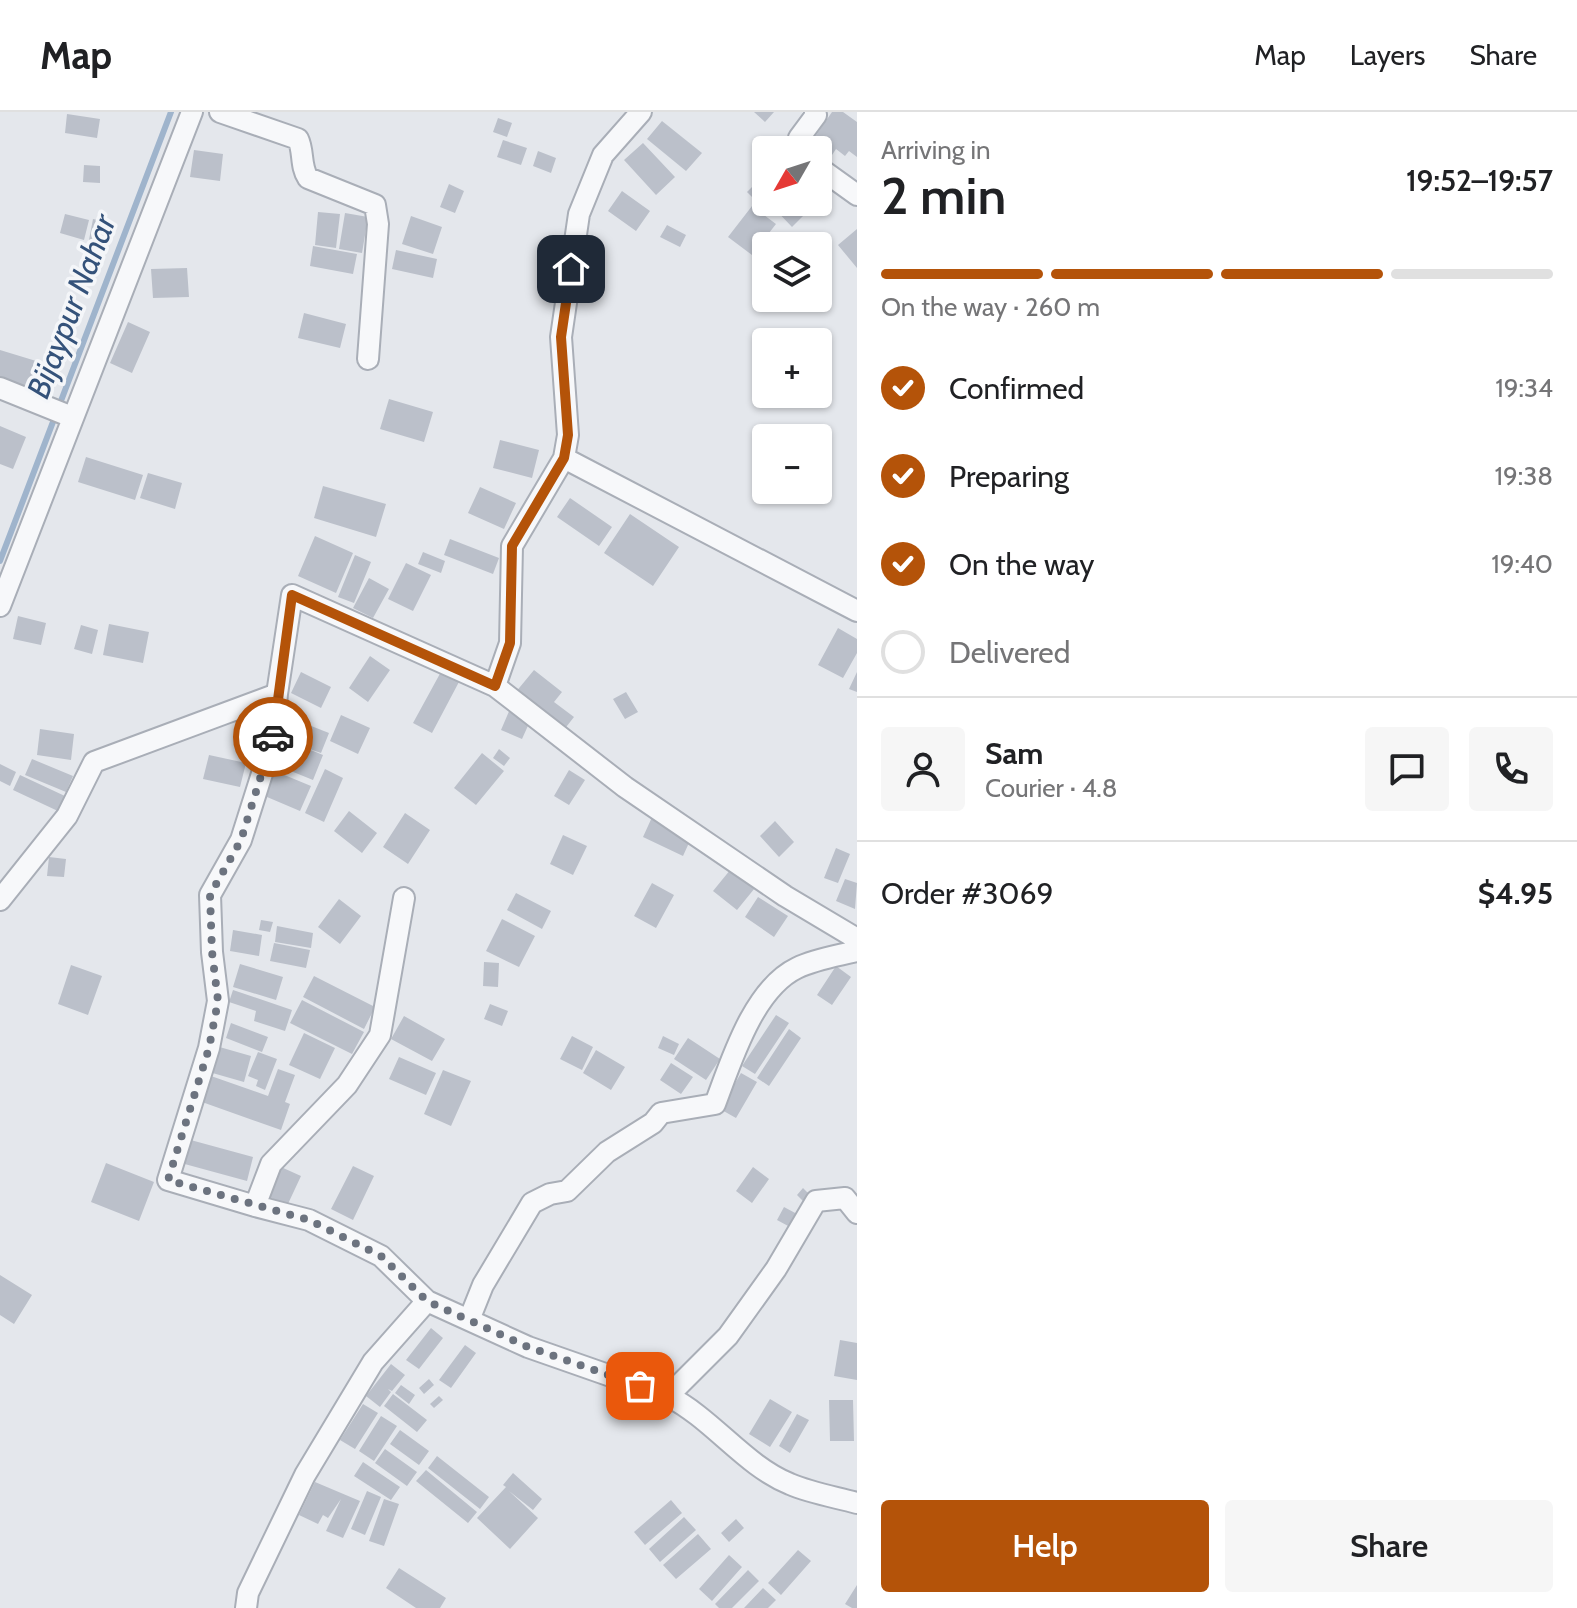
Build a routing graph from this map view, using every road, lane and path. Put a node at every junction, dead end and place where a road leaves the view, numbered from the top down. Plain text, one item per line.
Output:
1 (192, 112) edge
2 (220, 112) edge
3 (641, 112) edge
4 (815, 112) edge
5 (800, 136) edge
6 (832, 177) edge
7 (857, 195) edge
8 (368, 359) dead end
9 (0, 388) edge
10 (63, 413) junction
11 (564, 458) junction
12 (0, 606) edge
13 (857, 611) edge
14 (495, 686) junction
15 (277, 694) junction
16 (404, 898) dead end
17 (0, 900) edge
18 (857, 939) edge
19 (857, 951) edge
20 (255, 1206) junction
21 (857, 1213) edge
22 (427, 1301) junction
23 (469, 1320) junction
24 (668, 1396) junction
25 (857, 1503) edge
26 (246, 1608) edge

1 - 10 street
2 - 8 street
3 - 11 street
4 - 5 street
6 - 7 street
9 - 10 street
10 - 12 street
11 - 13 street
11 - 14 street
14 - 15 street
14 - 18 street
15 - 17 street
15 - 20 street
16 - 20 street
19 - 23 street
20 - 22 street
21 - 24 street
22 - 23 street
22 - 26 street
23 - 24 street
24 - 25 street

